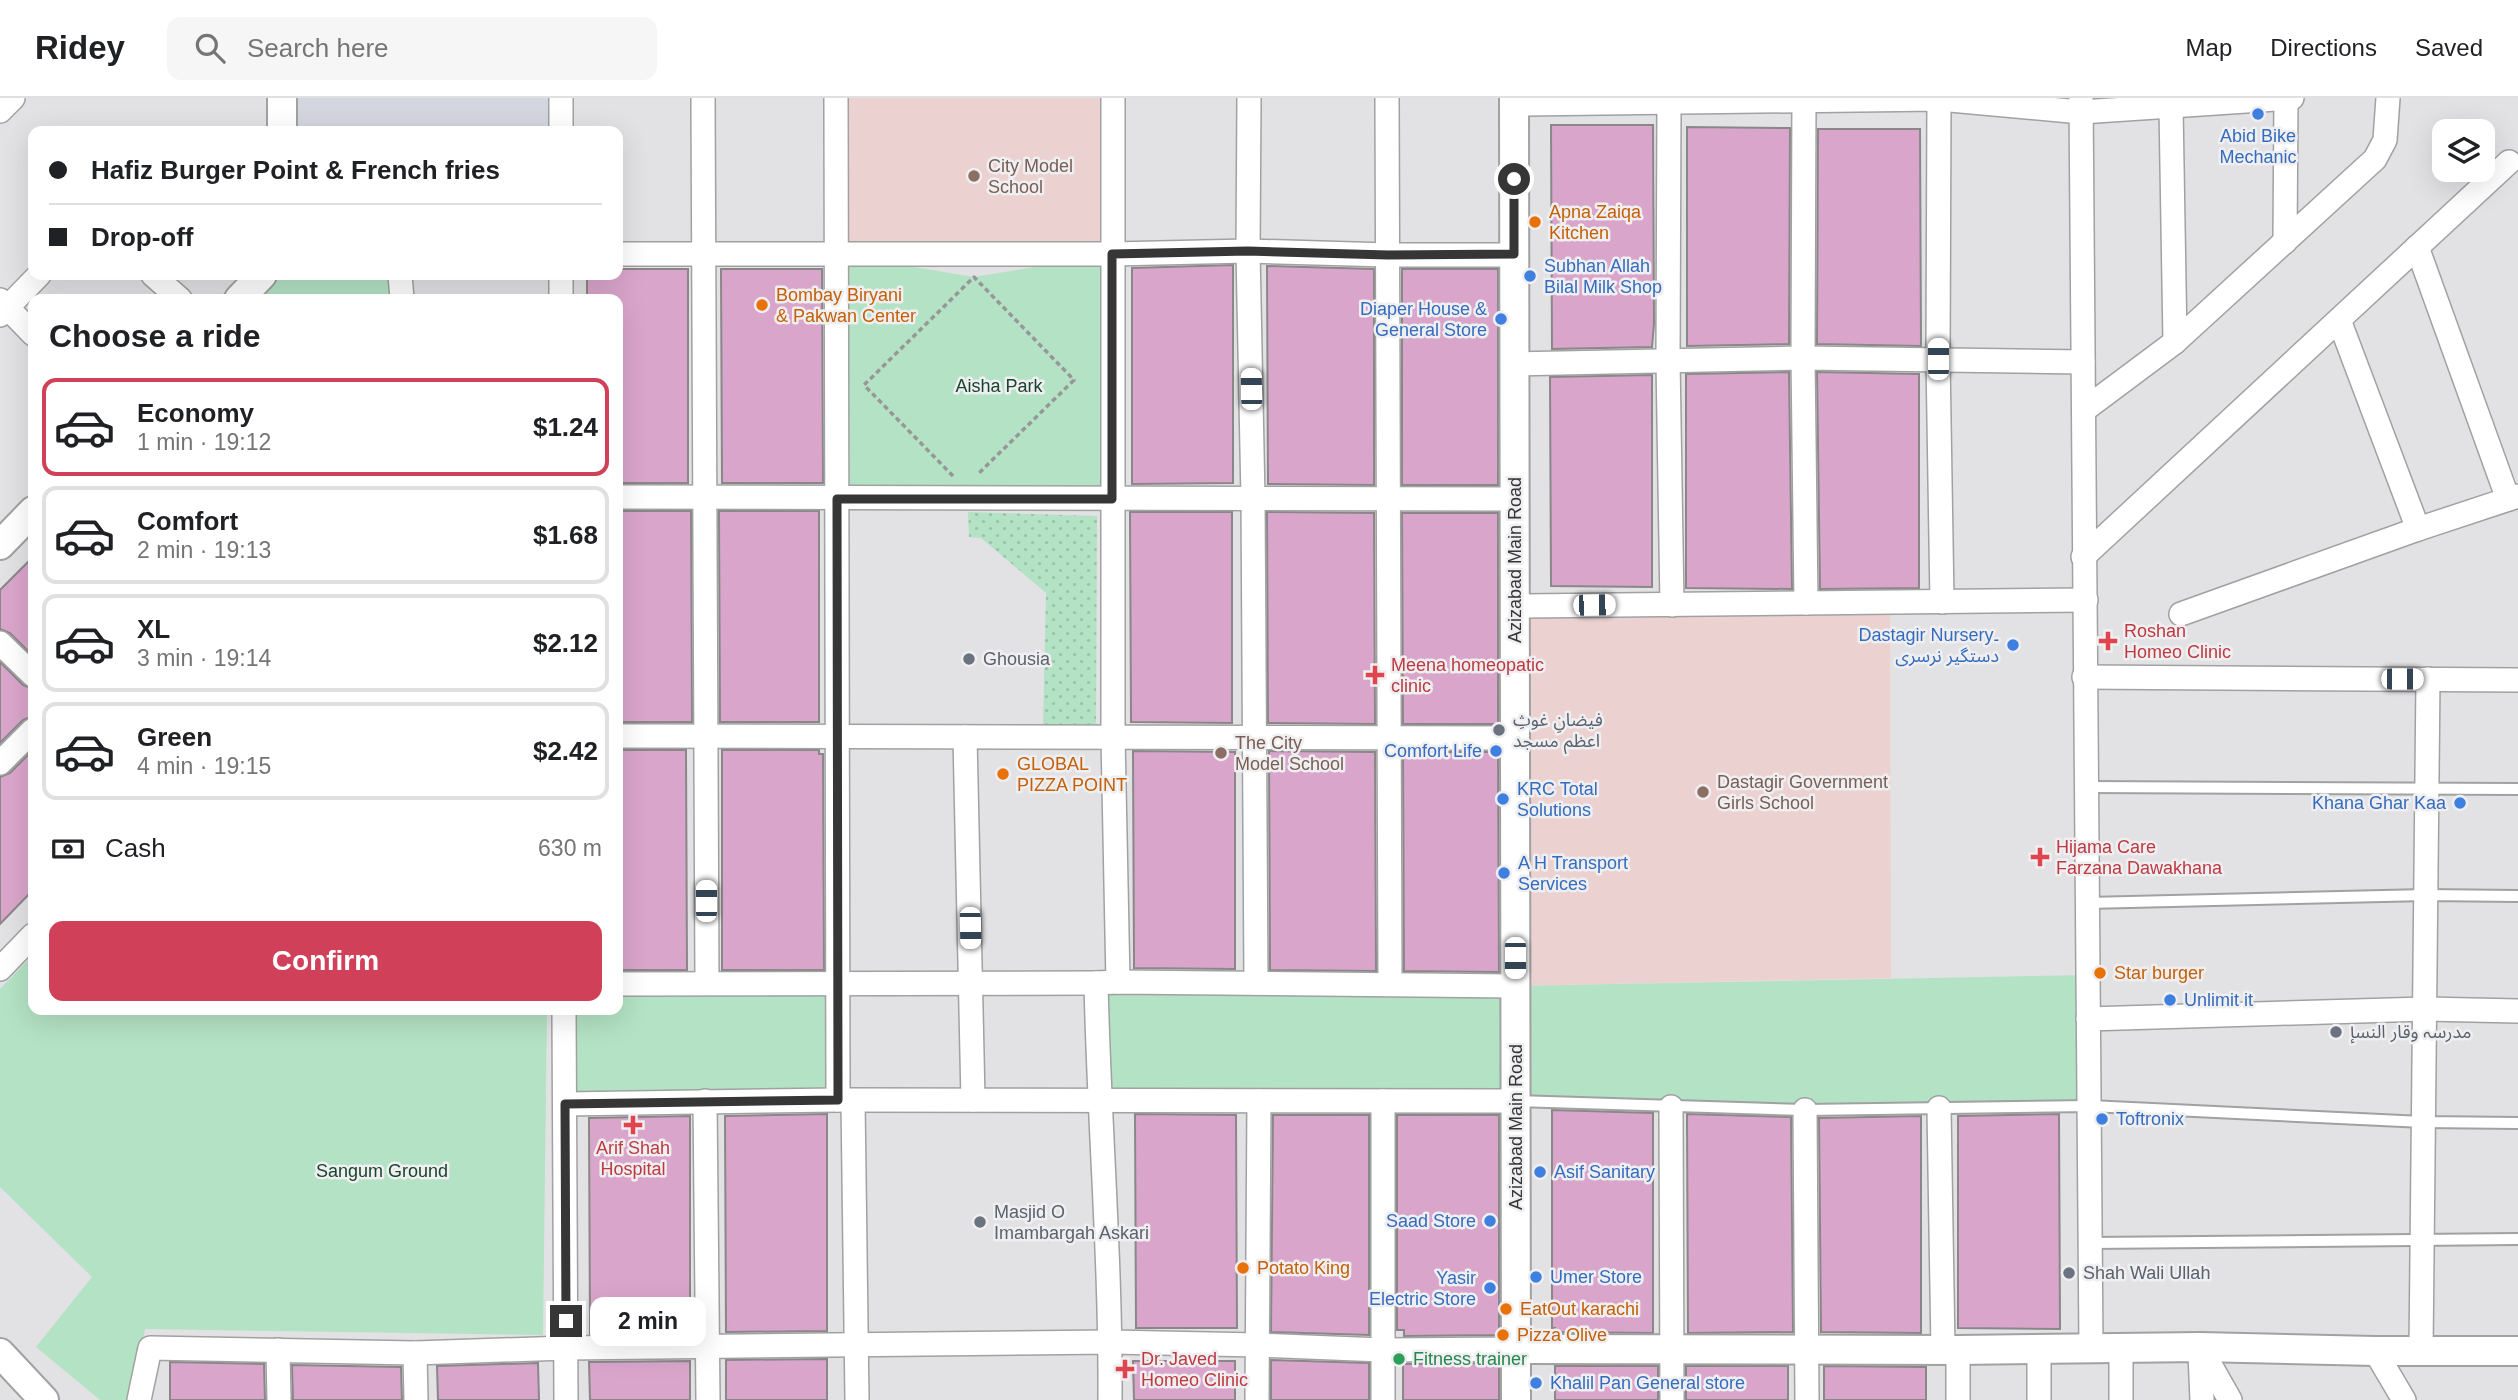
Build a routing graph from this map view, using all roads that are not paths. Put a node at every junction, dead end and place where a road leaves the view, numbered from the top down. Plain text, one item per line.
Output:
1 (13, 98) edge
2 (282, 98) edge
3 (561, 98) edge
4 (703, 98) edge
5 (836, 98) edge
6 (1113, 98) edge
7 (1249, 98) edge
8 (1388, 98) edge
9 (2286, 98) edge
10 (2292, 98) edge
11 (2388, 98) edge
12 (1804, 99) edge
13 (1939, 99) edge
14 (1669, 100) edge
15 (1514, 101) edge
16 (2081, 105) edge
17 (2171, 107) junction
18 (0, 111) edge
19 (282, 126) edge
20 (561, 126) edge
21 (2509, 162) dead end
22 (2285, 242) junction
23 (2417, 247) junction
24 (1248, 251) junction
25 (623, 254) edge
26 (703, 254) junction
27 (836, 254) junction
28 (1112, 254) junction
29 (1514, 254) junction
30 (1388, 255) junction
31 (33, 280) edge
32 (159, 280) edge
33 (257, 280) edge
34 (174, 294) edge
35 (244, 294) edge
36 (2, 307) edge
37 (2339, 320) junction
38 (28, 330) edge
39 (2175, 342) junction
40 (1802, 358) junction
41 (1938, 359) junction
42 (1668, 360) junction
43 (2083, 362) junction
44 (1514, 364) junction
45 (2084, 410) junction
46 (623, 497) edge
47 (2513, 497) edge
48 (705, 498) junction
49 (837, 499) junction
50 (1112, 499) junction
51 (1253, 499) junction
52 (1389, 499) junction
53 (1514, 499) junction
54 (28, 516) edge
55 (2418, 528) junction
56 (0, 545) edge
57 (2083, 557) junction
58 (2086, 600) junction
59 (1942, 601) junction
60 (1806, 603) junction
61 (1672, 604) junction
62 (1514, 606) junction
63 (2181, 614) dead end
64 (0, 643) edge
65 (28, 670) edge
66 (2084, 677) junction
67 (2428, 679) junction
68 (2518, 680) edge
69 (28, 735) edge
70 (623, 736) edge
71 (705, 736) junction
72 (837, 737) junction
73 (965, 737) junction
74 (1113, 737) junction
75 (1255, 738) junction
76 (1390, 738) junction
77 (1515, 738) junction
78 (0, 763) edge
79 (2086, 787) junction
80 (2518, 789) edge
81 (2427, 790) junction
82 (2426, 895) junction
83 (2518, 896) edge
84 (2087, 903) junction
85 (28, 940) edge
86 (0, 969) edge
87 (838, 982) junction
88 (971, 982) junction
89 (1107, 982) junction
90 (706, 983) junction
91 (1256, 983) junction
92 (623, 984) edge
93 (1390, 984) junction
94 (1516, 986) junction
95 (2425, 1009) junction
96 (2518, 1011) edge
97 (564, 1015) edge
98 (2088, 1019) junction
99 (1099, 1099) junction
100 (973, 1100) junction
101 (705, 1101) junction
102 (846, 1101) junction
103 (1259, 1101) junction
104 (1383, 1101) junction
105 (1516, 1101) junction
106 (565, 1104) junction
107 (2090, 1106) junction
108 (1671, 1107) junction
109 (1938, 1108) junction
110 (1805, 1110) junction
111 (2423, 1122) junction
112 (2518, 1123) edge
113 (2518, 1239) edge
114 (2422, 1240) junction
115 (2090, 1243) junction
116 (1111, 1342) junction
117 (1258, 1345) junction
118 (856, 1346) junction
119 (708, 1347) junction
120 (2200, 1347) junction
121 (566, 1348) junction
122 (2091, 1348) junction
123 (2121, 1348) junction
124 (1516, 1349) junction
125 (1672, 1349) junction
126 (1807, 1349) junction
127 (2039, 1349) junction
128 (278, 1350) junction
129 (1382, 1350) junction
130 (1950, 1350) junction
131 (2421, 1351) junction
132 (2518, 1351) edge
133 (2375, 1352) junction
134 (0, 1353) edge
135 (415, 1353) junction
136 (44, 1400) edge
137 (139, 1400) edge
138 (279, 1400) edge
139 (416, 1400) edge
140 (566, 1400) edge
141 (708, 1400) edge
142 (857, 1400) edge
143 (1110, 1400) edge
144 (1257, 1400) edge
145 (1383, 1400) edge
146 (1516, 1400) edge
147 (1672, 1400) edge
148 (1807, 1400) edge
149 (1958, 1400) edge
150 (2039, 1400) edge
151 (2121, 1400) edge
152 (2202, 1400) edge
153 (2230, 1400) edge
154 (2404, 1400) edge

1 - 18 street
2 - 19 street
3 - 20 street
4 - 26 street
5 - 27 street
6 - 28 street
7 - 24 street
8 - 30 street
9 - 10 street
9 - 17 street
9 - 22 street
11 - 22 street
12 - 13 street
12 - 14 street
12 - 40 street
13 - 16 street
13 - 41 street
14 - 15 street
14 - 42 street
15 - 29 street, Azizabad Main Road
16 - 17 street
16 - 43 street
17 - 39 street
21 - 23 street
22 - 39 street
23 - 37 street
23 - 47 street
24 - 28 street
24 - 30 street
24 - 51 street
25 - 26 street
26 - 27 street
26 - 48 street
27 - 28 street
27 - 49 street
28 - 50 street
29 - 30 street
29 - 44 street, Azizabad Main Road
30 - 52 street
31 - 36 street
32 - 34 street
33 - 35 street
36 - 38 street
37 - 55 street
37 - 57 street
39 - 45 street
40 - 41 street
40 - 42 street
40 - 60 street
41 - 43 street
41 - 59 street
42 - 44 street
42 - 61 street
43 - 45 street
44 - 53 street, Azizabad Main Road
45 - 57 street
46 - 48 street
47 - 55 street
48 - 49 street
48 - 71 street
49 - 50 street
49 - 72 street
50 - 51 street
50 - 74 street
51 - 52 street
51 - 75 street
52 - 53 street
52 - 76 street
53 - 62 street, Azizabad Main Road
54 - 56 street
55 - 63 street
57 - 58 street
58 - 59 street
58 - 66 street
59 - 60 street
60 - 61 street
61 - 62 street
62 - 77 street, Azizabad Main Road
64 - 65 street
66 - 67 street
66 - 79 street
67 - 68 street
67 - 81 street
69 - 78 street
70 - 71 street
71 - 72 street
71 - 90 street
72 - 73 street
72 - 87 street
73 - 74 street
73 - 88 street
74 - 75 street
74 - 89 street
75 - 76 street
75 - 91 street
76 - 77 street
76 - 93 street
77 - 94 street, Azizabad Main Road
79 - 81 lane
79 - 84 street
80 - 81 lane
81 - 82 street
82 - 83 lane
82 - 84 lane
82 - 95 street
84 - 98 street
85 - 86 street
87 - 88 street
87 - 90 street
87 - 102 street
88 - 89 street
88 - 100 street
89 - 91 street
89 - 99 street
90 - 92 street
91 - 93 street
93 - 94 street
94 - 105 street, Azizabad Main Road
95 - 96 street
95 - 98 street
95 - 111 street
97 - 106 street
98 - 107 street
99 - 100 street
99 - 103 street
99 - 116 street
100 - 102 street
101 - 102 street
101 - 106 street
101 - 119 street
102 - 118 street
103 - 104 street
103 - 117 street
104 - 105 street
104 - 129 street
105 - 108 lane
105 - 124 street, Azizabad Main Road
106 - 121 street
107 - 109 lane
107 - 111 lane
107 - 115 street
108 - 110 lane
108 - 125 street
109 - 110 lane
109 - 130 street
110 - 126 street
111 - 112 lane
111 - 114 street
113 - 114 lane
114 - 115 lane
114 - 131 street
115 - 122 street
116 - 117 street
116 - 118 street
116 - 143 street
117 - 129 street
117 - 144 street
118 - 119 street
118 - 142 street
119 - 121 street
119 - 141 street
120 - 123 street
120 - 133 street
120 - 152 street
120 - 153 street
121 - 135 street
121 - 140 street
122 - 123 street
122 - 127 street
123 - 151 street
124 - 125 street
124 - 129 street
124 - 146 street, Azizabad Main Road
125 - 126 street
125 - 147 street
126 - 130 street
126 - 148 street
127 - 130 street
127 - 150 street
128 - 135 street
128 - 137 street
128 - 138 street
129 - 145 street
130 - 149 street
131 - 132 street
131 - 133 street
133 - 154 street
134 - 136 street
135 - 139 street

